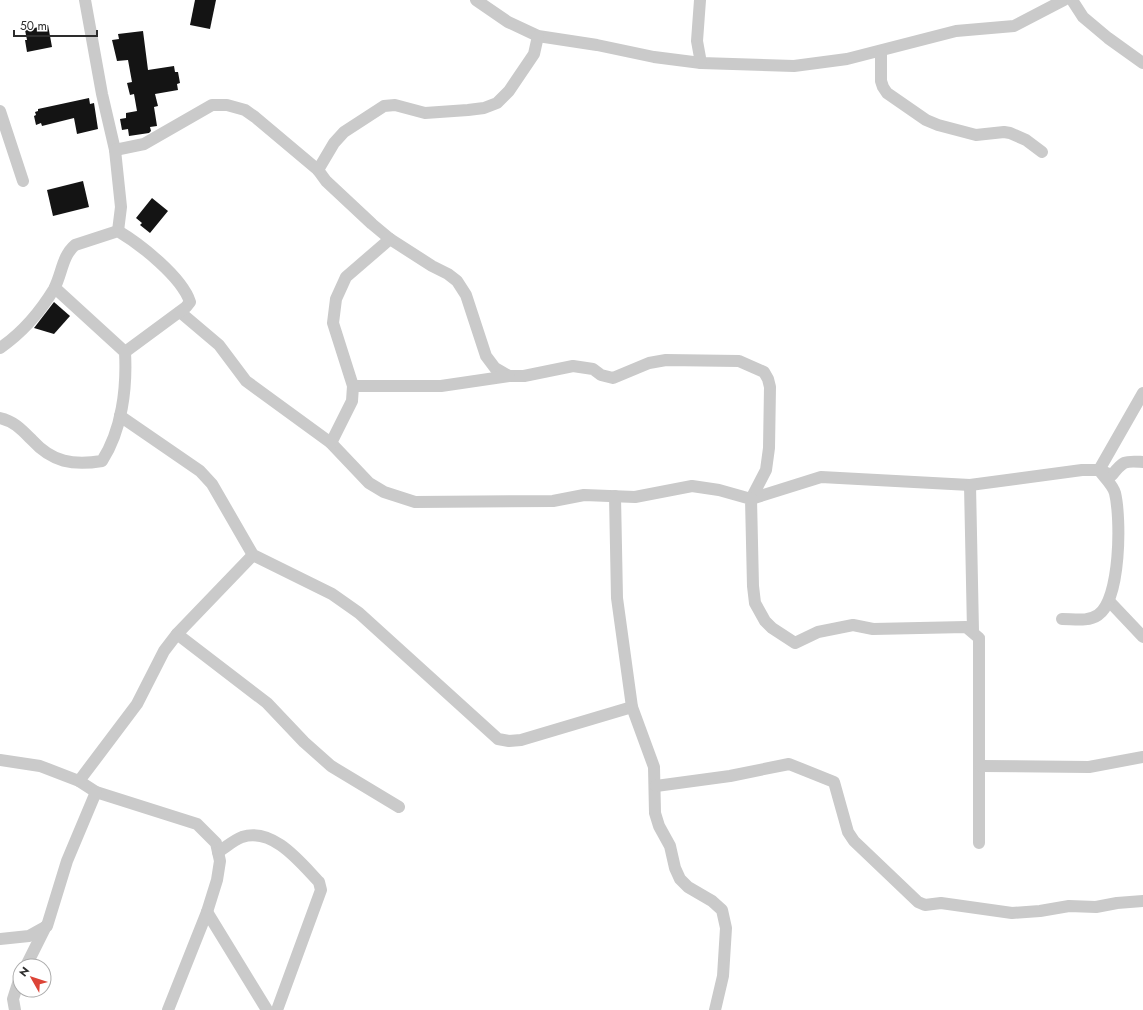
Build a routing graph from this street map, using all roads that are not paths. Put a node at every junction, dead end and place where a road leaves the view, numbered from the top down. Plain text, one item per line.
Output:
1 (85, 0) edge
2 (476, 0) edge
3 (700, 0) edge
4 (1064, 0) edge
5 (1072, 0) edge
6 (538, 36) junction
7 (881, 51) junction
8 (701, 63) junction
9 (1143, 63) edge
10 (0, 111) edge
11 (115, 150) junction
12 (1042, 152) dead end
13 (318, 170) junction
14 (23, 181) dead end
15 (118, 231) junction
16 (390, 239) junction
17 (55, 288) junction
18 (180, 312) junction
19 (0, 348) edge
20 (125, 352) junction
21 (509, 376) junction
22 (353, 386) junction
23 (1143, 393) edge
24 (120, 416) junction
25 (0, 418) edge
26 (331, 443) junction
27 (1143, 462) edge
28 (1100, 470) junction
29 (970, 485) junction
30 (615, 496) junction
31 (751, 499) junction
32 (253, 556) junction
33 (1109, 601) junction
34 (1062, 619) dead end
35 (973, 631) junction
36 (177, 634) junction
37 (1143, 637) edge
38 (632, 707) junction
39 (1143, 757) edge
40 (0, 760) edge
41 (980, 766) junction
42 (79, 781) junction
43 (656, 786) junction
44 (96, 792) junction
45 (399, 807) dead end
46 (979, 843) dead end
47 (218, 852) junction
48 (1143, 901) edge
49 (207, 912) junction
50 (46, 926) junction
51 (0, 939) edge
52 (30, 958) edge
53 (13, 998) edge
54 (15, 1010) edge
55 (168, 1010) edge
56 (267, 1010) edge
57 (277, 1010) edge
58 (715, 1010) edge

1 - 11 street
2 - 6 street
3 - 8 street
4 - 7 street
5 - 9 street
6 - 8 street
6 - 13 street
7 - 8 street
7 - 12 street
10 - 14 street
11 - 13 street
11 - 15 street
13 - 16 street
15 - 17 street
15 - 18 street
16 - 21 street
16 - 22 street
17 - 19 street
17 - 20 street
18 - 20 street
18 - 26 street
20 - 24 street
21 - 22 street
21 - 31 street
22 - 26 street
23 - 28 street
24 - 25 street
24 - 32 street
26 - 30 street
27 - 28 street
28 - 29 street
28 - 33 street
29 - 31 street
29 - 35 street
30 - 31 street
30 - 38 street
31 - 35 street
32 - 36 street
32 - 38 street
33 - 34 street
33 - 37 street
35 - 41 street
36 - 42 street
36 - 45 street
38 - 43 street
39 - 41 street
40 - 42 street
41 - 46 street
42 - 44 street
43 - 48 street
43 - 58 street
44 - 47 street
44 - 50 street
47 - 49 street
47 - 57 street
49 - 55 street
49 - 56 street
50 - 51 street
50 - 52 street
53 - 54 street

